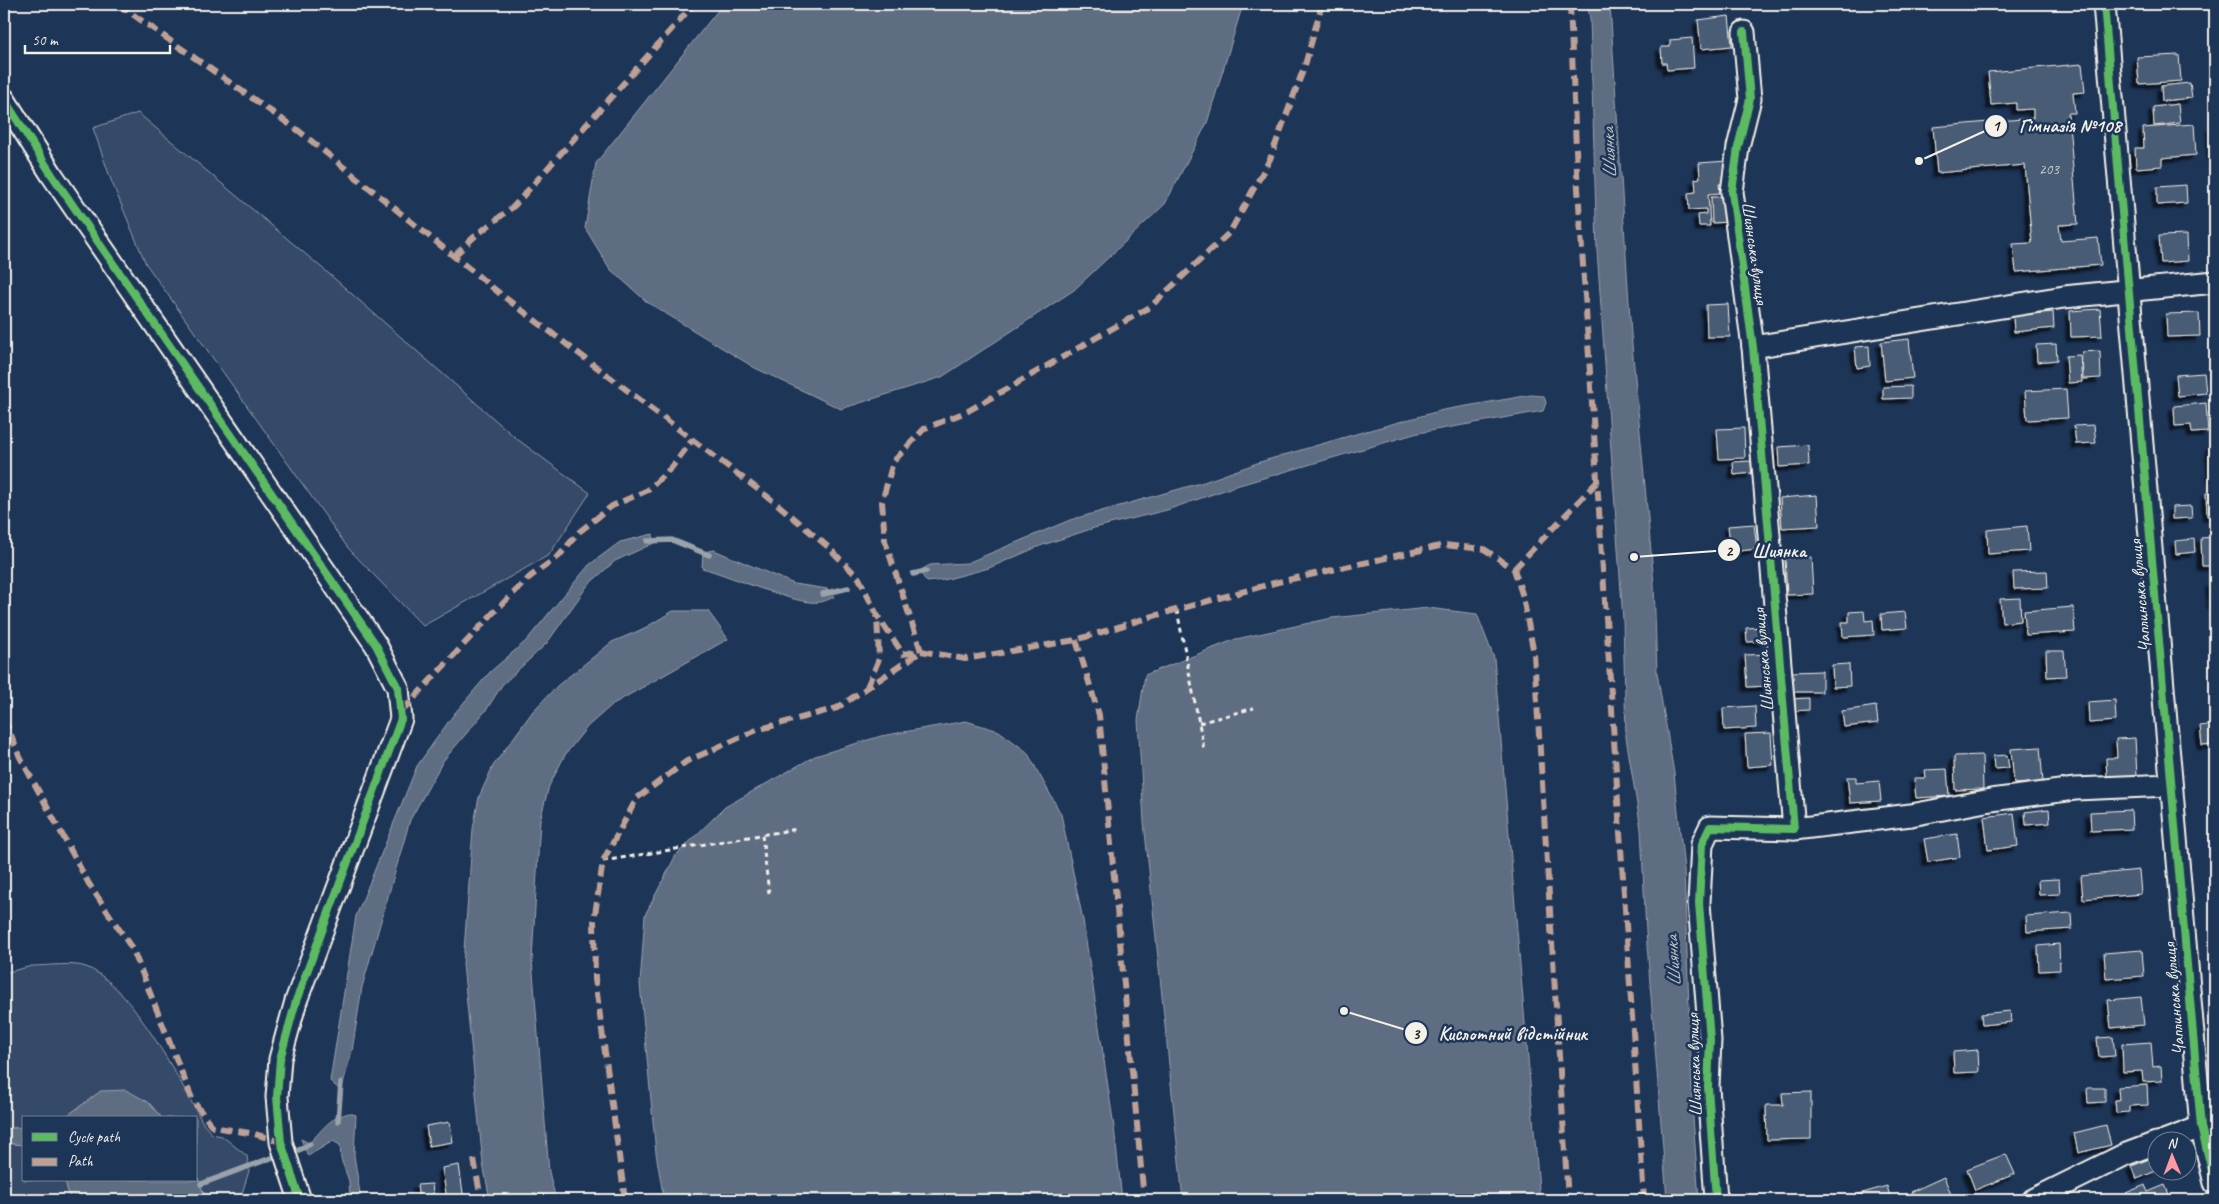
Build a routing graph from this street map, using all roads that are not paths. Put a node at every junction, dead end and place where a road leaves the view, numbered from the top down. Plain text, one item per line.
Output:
1 (2104, 4) edge
2 (1744, 32) dead end
3 (4, 99) edge
4 (2215, 282) edge
5 (2129, 290) junction
6 (1753, 347) junction
7 (2171, 785) junction
8 (1794, 829) junction
9 (2201, 1128) junction
10 (2190, 1132) edge
11 (2146, 1147) edge
12 (2215, 1183) edge
13 (300, 1200) edge
14 (1716, 1200) edge
15 (2033, 1200) edge

1 - 5 street, Чаплинська вулиця
2 - 6 street, Шиянська вулиця
3 - 13 street
4 - 5 street
5 - 6 street
5 - 7 street, Чаплинська вулиця
6 - 8 street, Шиянська вулиця
7 - 8 street
7 - 9 street, Чаплинська вулиця
8 - 14 street, Шиянська вулиця
9 - 10 street
9 - 12 street, Чаплинська вулиця
11 - 15 street

